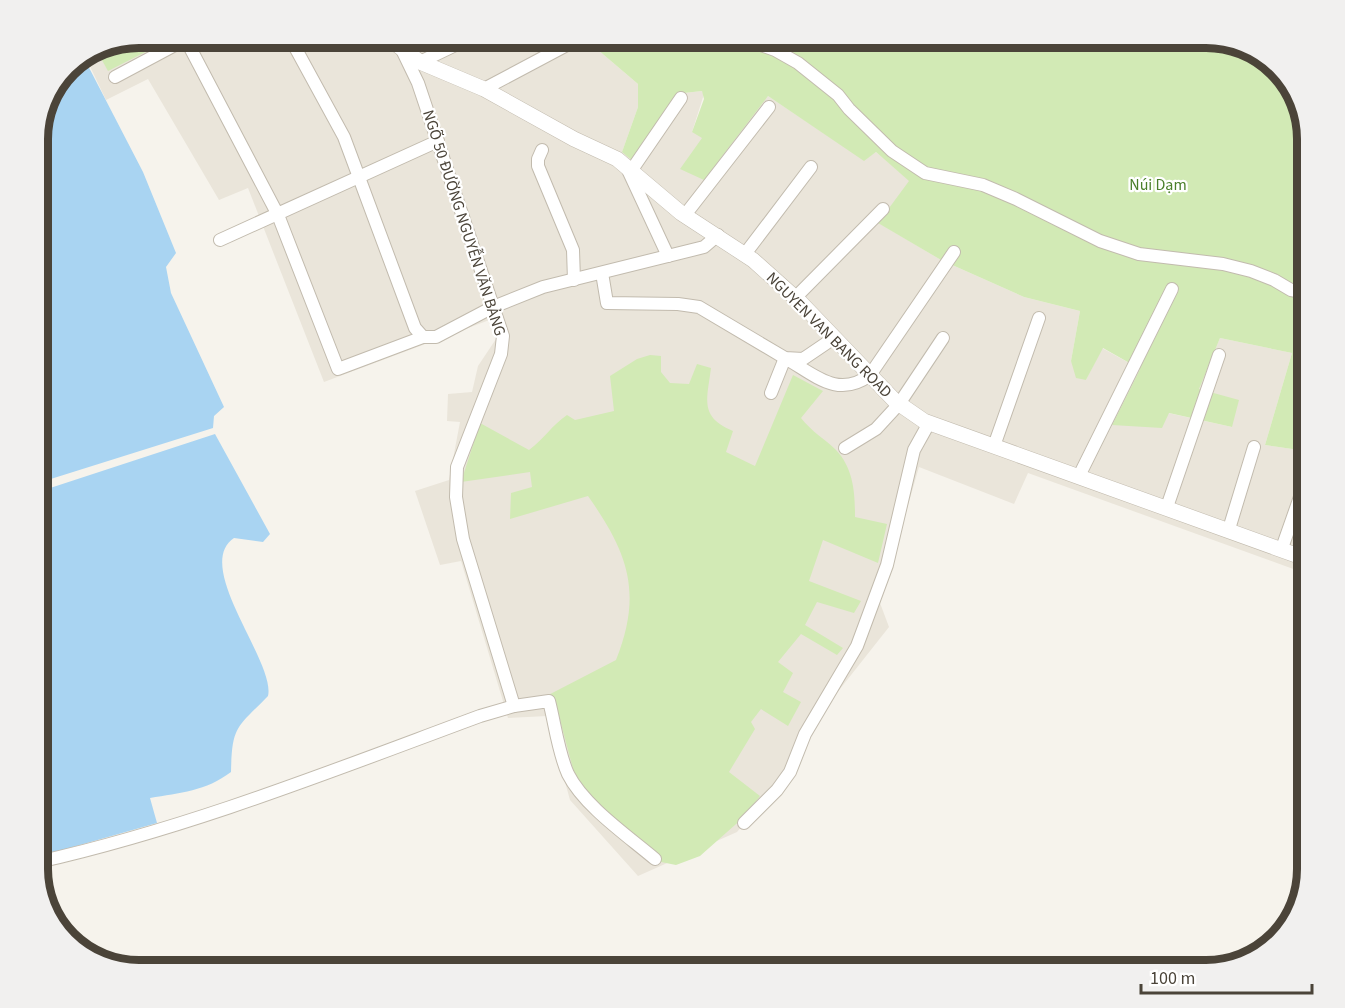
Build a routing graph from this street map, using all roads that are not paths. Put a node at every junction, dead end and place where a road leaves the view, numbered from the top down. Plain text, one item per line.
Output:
1 (168, 48) edge
2 (191, 48) edge
3 (295, 48) edge
4 (400, 48) edge
5 (450, 48) edge
6 (561, 48) edge
7 (769, 48) edge
8 (403, 51) junction
9 (420, 62) junction
10 (115, 77) dead end
11 (484, 89) junction
12 (681, 98) dead end
13 (769, 106) dead end
14 (438, 141) junction
15 (542, 150) dead end
16 (811, 167) dead end
17 (630, 170) junction
18 (359, 178) junction
19 (883, 209) dead end
20 (278, 215) junction
21 (685, 215) junction
22 (718, 235) junction
23 (220, 240) dead end
24 (954, 252) dead end
25 (745, 254) junction
26 (668, 256) junction
27 (602, 273) junction
28 (574, 280) junction
29 (1172, 289) dead end
30 (1297, 291) edge
31 (795, 298) junction
32 (493, 307) junction
33 (1039, 318) dead end
34 (423, 337) junction
35 (834, 338) junction
36 (943, 338) dead end
37 (1219, 355) dead end
38 (785, 358) junction
39 (870, 375) junction
40 (771, 393) dead end
41 (899, 404) junction
42 (929, 423) junction
43 (994, 446) junction
44 (1254, 447) dead end
45 (845, 448) dead end
46 (1079, 476) junction
47 (1167, 507) junction
48 (1297, 507) edge
49 (1229, 530) junction
50 (1282, 548) junction
51 (1297, 554) edge
52 (514, 706) junction
53 (744, 823) dead end
54 (48, 859) edge
55 (655, 859) dead end

1 - 10 street
2 - 20 street
3 - 18 street
4 - 8 street, NGUYEN VAN BANG ROAD
5 - 9 street
6 - 11 street
7 - 30 street
8 - 9 street, NGUYEN VAN BANG ROAD
8 - 14 street, NGÕ 50 ĐƯỜNG NGUYỄN VĂN BẢNG
9 - 11 street, NGUYEN VAN BANG ROAD
11 - 17 street, NGUYEN VAN BANG ROAD
12 - 17 street
13 - 21 street
14 - 18 street
14 - 32 street, NGÕ 50 ĐƯỜNG NGUYỄN VĂN BẢNG
15 - 28 street
16 - 25 street
17 - 21 street, NGUYEN VAN BANG ROAD
17 - 26 street
18 - 20 street
18 - 34 street
19 - 31 street
20 - 23 street
20 - 34 street
21 - 22 street, NGUYEN VAN BANG ROAD
22 - 25 street, NGUYEN VAN BANG ROAD
22 - 26 street
24 - 39 street
25 - 31 street, NGUYEN VAN BANG ROAD
26 - 27 street
27 - 28 street
27 - 38 street
28 - 32 street
29 - 46 street
31 - 35 street, NGUYEN VAN BANG ROAD
32 - 34 street
32 - 52 street, NGÕ 50 ĐƯỜNG NGUYỄN VĂN BẢNG
33 - 43 street
35 - 38 street
35 - 39 street, NGUYEN VAN BANG ROAD
36 - 41 street
37 - 47 street
38 - 39 street
38 - 40 street
39 - 41 street, NGUYEN VAN BANG ROAD
41 - 42 street, NGUYEN VAN BANG ROAD
41 - 45 street
42 - 43 street, NGUYEN VAN BANG ROAD
42 - 53 street
43 - 46 street, NGUYEN VAN BANG ROAD
44 - 49 street
46 - 47 street, NGUYEN VAN BANG ROAD
47 - 49 street, NGUYEN VAN BANG ROAD
48 - 50 street
49 - 50 street, NGUYEN VAN BANG ROAD
50 - 51 street, NGUYEN VAN BANG ROAD
52 - 54 street
52 - 55 street

